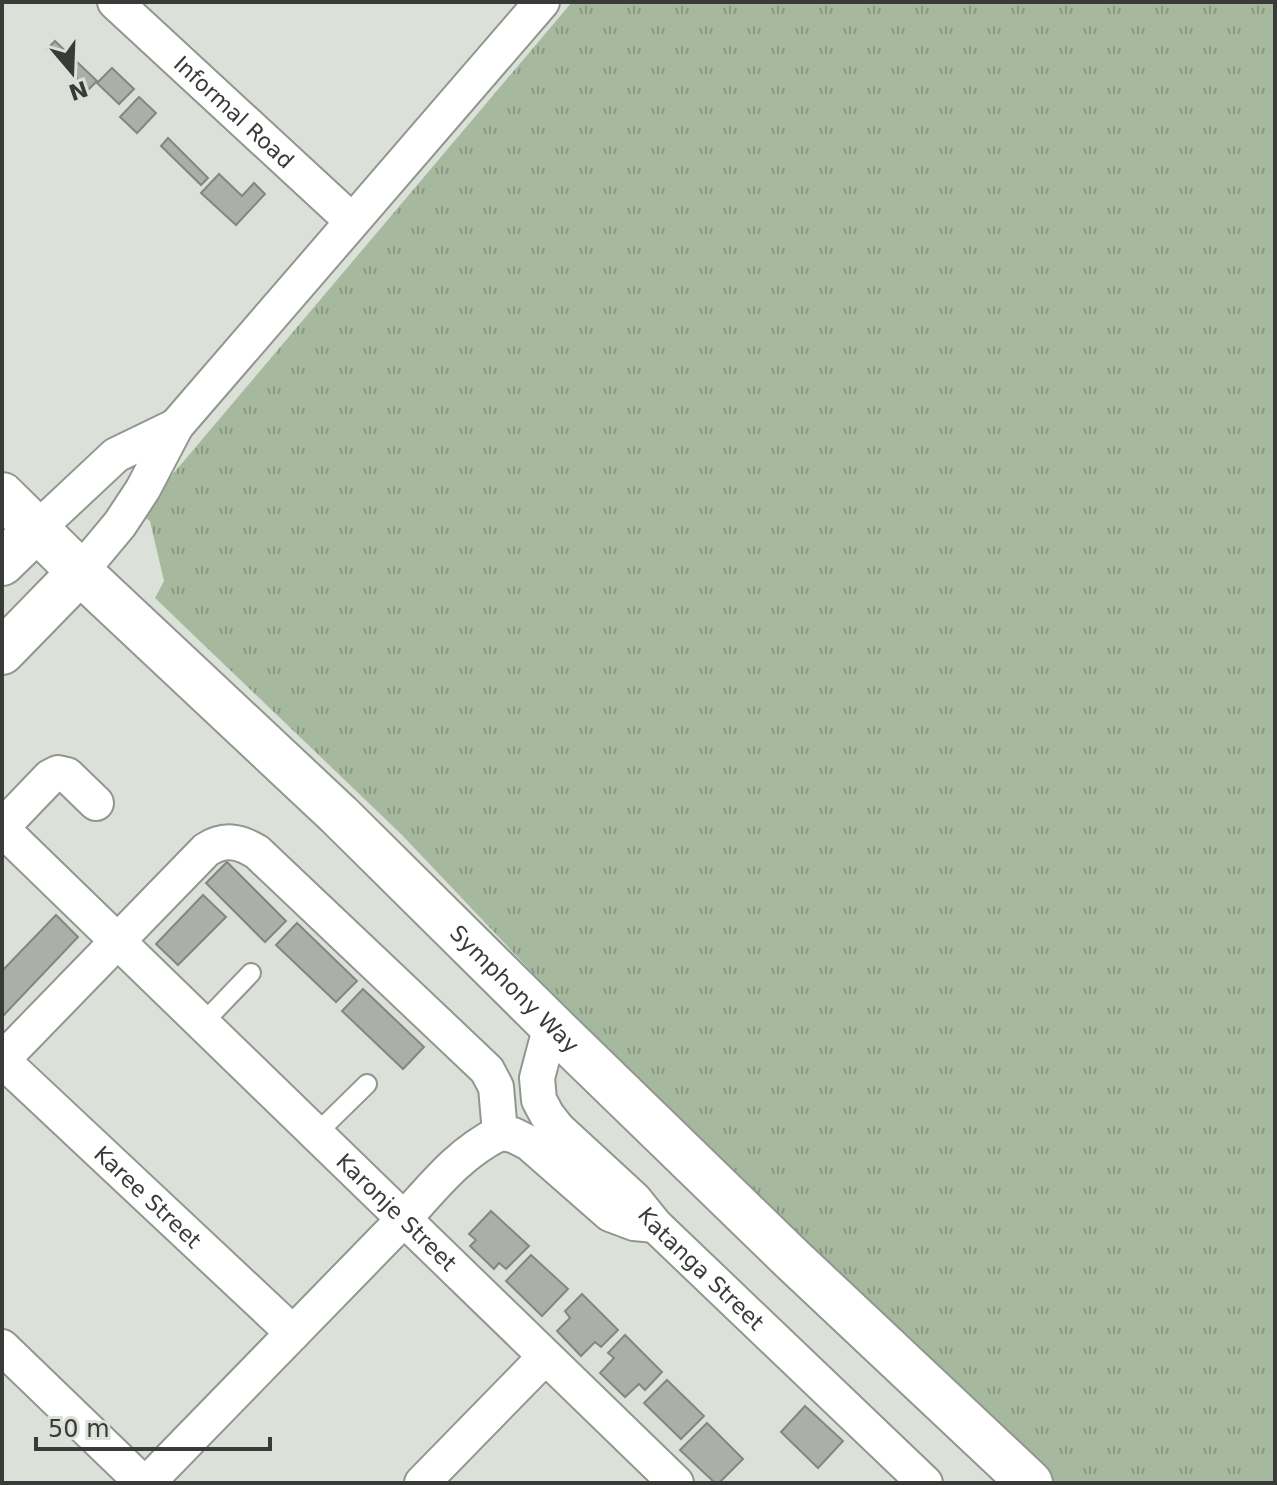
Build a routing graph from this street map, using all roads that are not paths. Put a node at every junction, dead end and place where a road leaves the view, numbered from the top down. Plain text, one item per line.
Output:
1 (542, 2) edge
2 (134, 8) edge
3 (352, 221) junction
4 (176, 426) junction
5 (2, 495) edge
6 (37, 529) junction
7 (2, 563) edge
8 (80, 572) junction
9 (2, 652) edge
10 (96, 803) dead end
11 (2, 828) edge
12 (118, 940) junction
13 (251, 973) dead end
14 (203, 1023) junction
15 (551, 1025) junction
16 (2, 1060) edge
17 (367, 1084) dead end
18 (500, 1133) junction
19 (316, 1134) junction
20 (403, 1220) junction
21 (655, 1225) junction
22 (293, 1333) junction
23 (2, 1347) edge
24 (545, 1357) junction
25 (916, 1479) edge
26 (145, 1483) edge
27 (422, 1483) edge
28 (676, 1483) edge
29 (1030, 1483) edge

1 - 3 street
2 - 3 street, Informal Road
3 - 4 street
4 - 6 street
4 - 8 street
5 - 6 main road, Symphony Way
6 - 7 main road
6 - 8 main road, Symphony Way
8 - 9 main road
8 - 15 main road, Symphony Way
10 - 11 street
11 - 12 street, Karonje Street
12 - 14 street, Karonje Street
12 - 16 street
12 - 18 street
13 - 14 lane
14 - 19 street, Karonje Street
15 - 21 street, Katanga Street
15 - 29 main road, Symphony Way
16 - 22 street, Karee Street
17 - 19 lane
18 - 20 street
18 - 21 street
19 - 20 street, Karonje Street
20 - 22 street
20 - 24 street, Karonje Street
21 - 25 street, Katanga Street
22 - 26 street
23 - 26 street
24 - 27 street
24 - 28 street, Karonje Street

